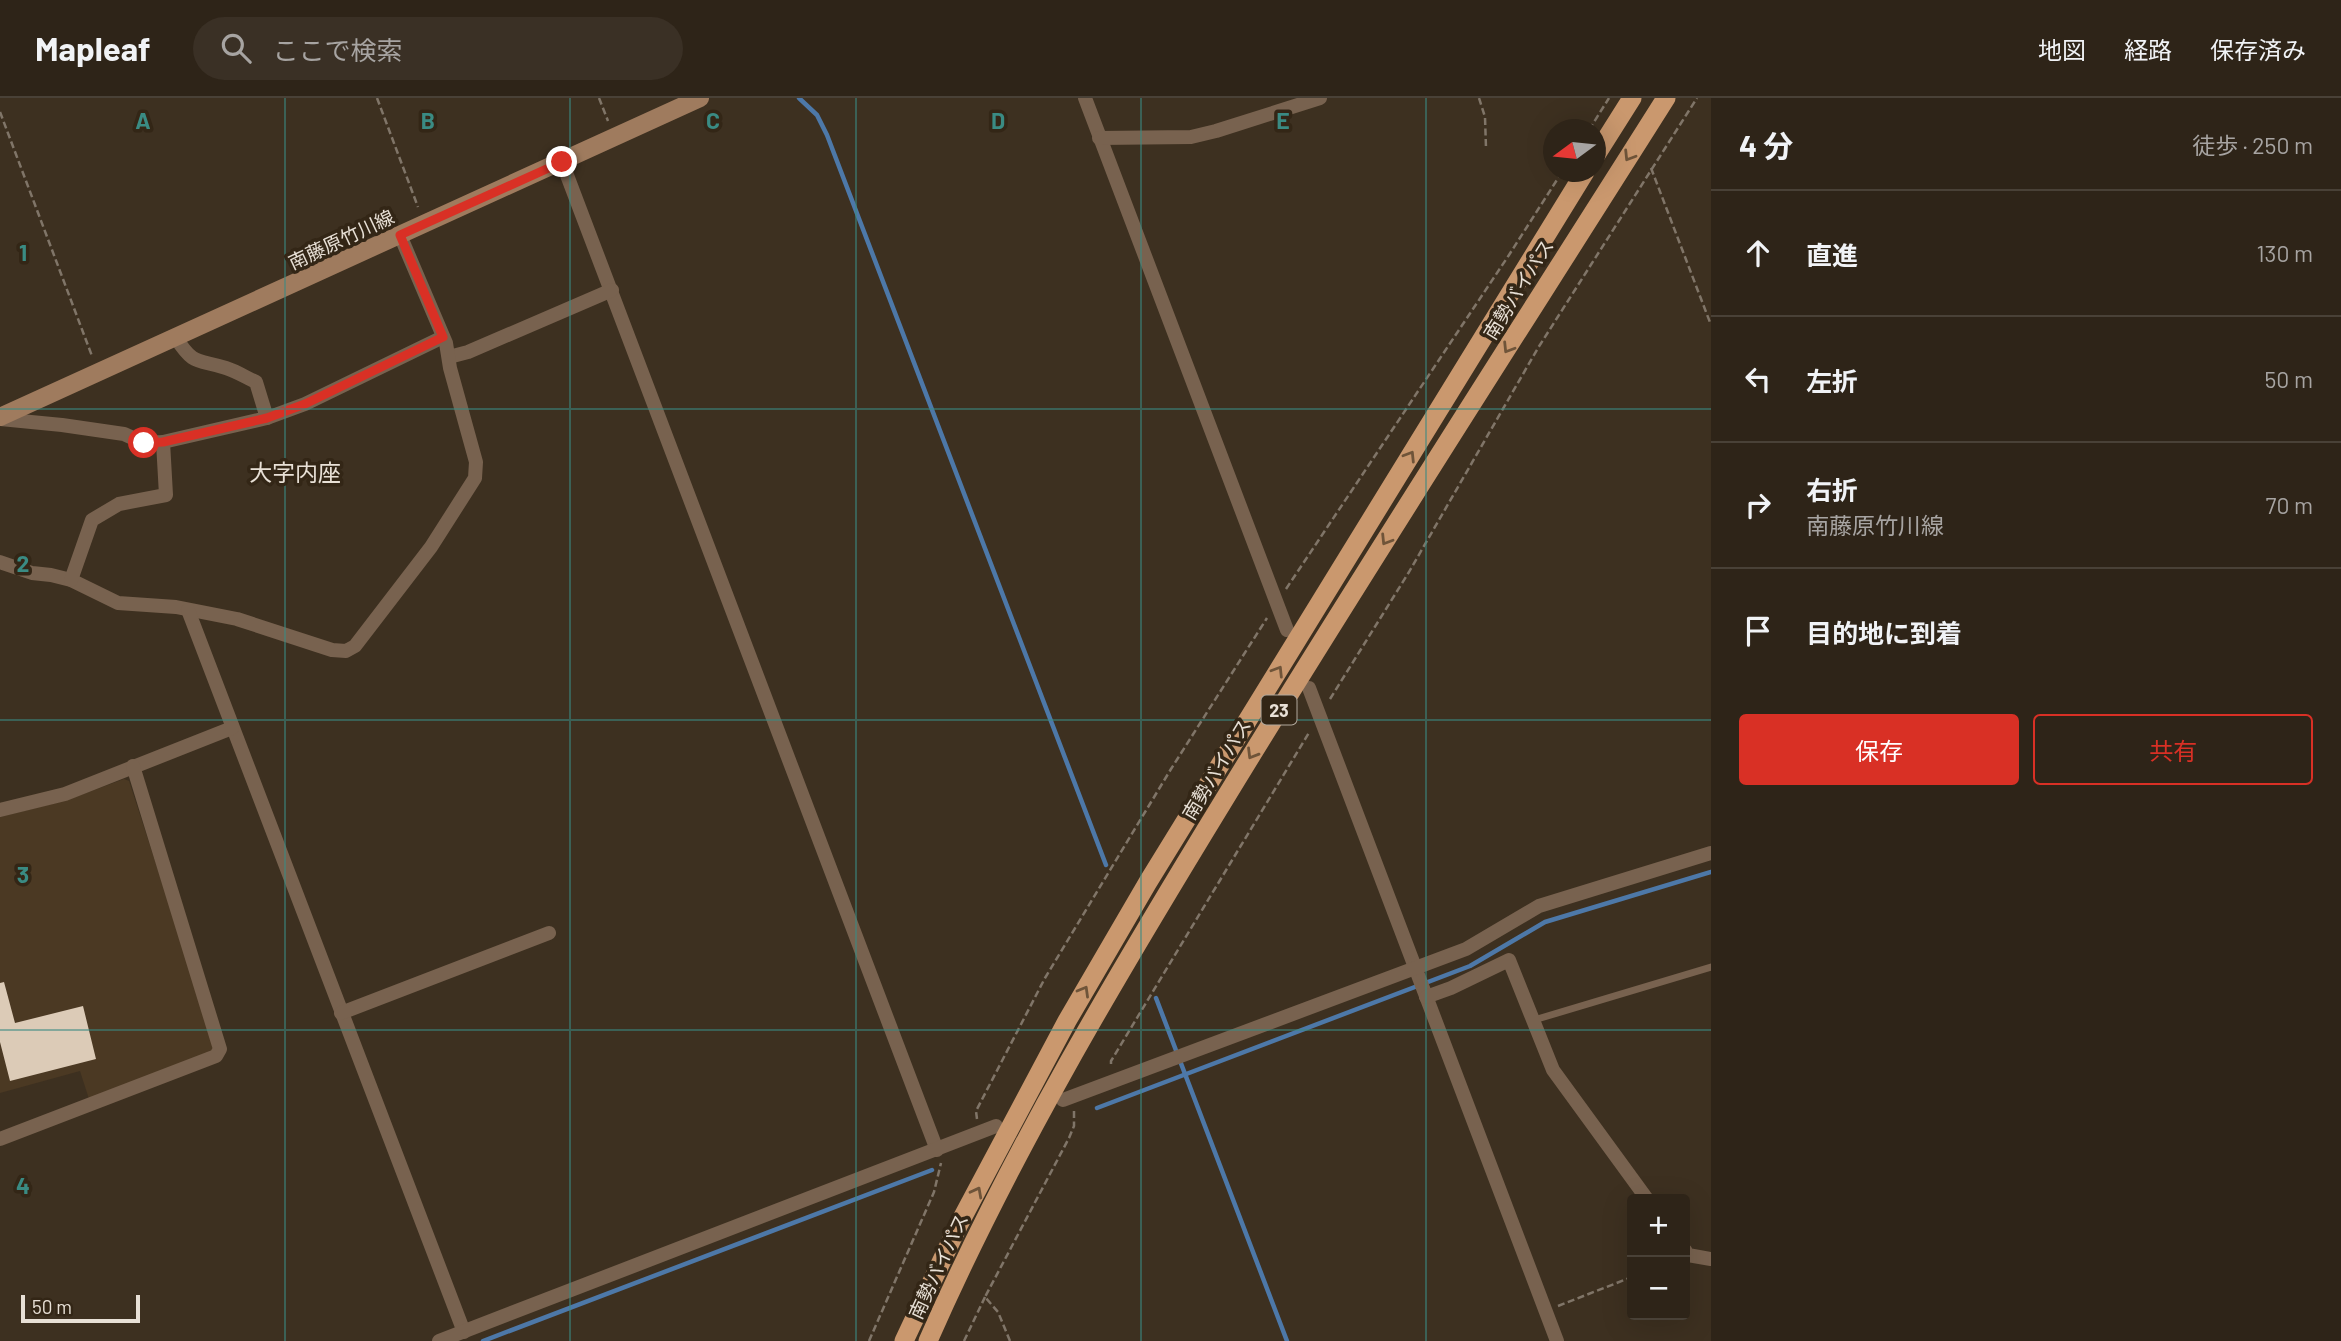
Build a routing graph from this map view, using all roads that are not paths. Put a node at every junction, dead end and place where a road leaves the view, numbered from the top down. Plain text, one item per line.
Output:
1 (700, 98) edge
2 (1085, 98) edge
3 (1320, 98) edge
4 (1632, 98) edge
5 (1666, 98) edge
6 (1099, 138) junction
7 (1606, 138) edge
8 (562, 162) junction
9 (1579, 182) edge
10 (400, 235) junction
11 (612, 290) junction
12 (443, 337) junction
13 (176, 338) junction
14 (449, 358) junction
15 (0, 418) edge
16 (267, 418) junction
17 (163, 442) junction
18 (0, 562) edge
19 (71, 580) junction
20 (188, 610) junction
21 (1287, 630) dead end
22 (1309, 688) dead end
23 (232, 728) junction
24 (133, 766) junction
25 (0, 810) edge
26 (1711, 853) edge
27 (549, 933) dead end
28 (1711, 967) edge
29 (1417, 972) junction
30 (1425, 994) junction
31 (341, 1013) junction
32 (1534, 1020) junction
33 (1066, 1098) road end
34 (996, 1126) dead end
35 (0, 1139) edge
36 (937, 1150) junction
37 (1643, 1194) edge
38 (1690, 1255) edge
39 (1711, 1259) edge
40 (464, 1332) junction
41 (439, 1341) edge
42 (904, 1341) edge
43 (928, 1341) edge
44 (1557, 1341) edge

1 - 8 main road, 南藤原竹川線
2 - 6 street
3 - 6 street
4 - 7 highway
5 -> 43 highway, 南勢バイパス / 23
6 - 21 street
8 - 10 main road, 南藤原竹川線
8 - 11 street
42 -> 9 highway, 南勢バイパス / 23
10 - 12 street
10 - 13 main road, 南藤原竹川線
11 - 14 street
11 - 36 street
12 - 14 street
12 - 16 street
13 - 15 main road, 南藤原竹川線
13 - 16 street
14 - 20 street
15 - 17 street
16 - 17 street
17 - 19 street
18 - 19 street
19 - 20 street
20 - 23 street
22 - 29 street
23 - 24 street
23 - 31 street
24 - 25 street
24 - 35 street
26 - 29 street
27 - 31 street
28 - 32 lane
29 - 30 street
29 - 33 street
30 - 32 street
30 - 44 street
31 - 40 street
32 - 37 street
34 - 36 street
36 - 40 street
38 - 39 street
40 - 41 street

